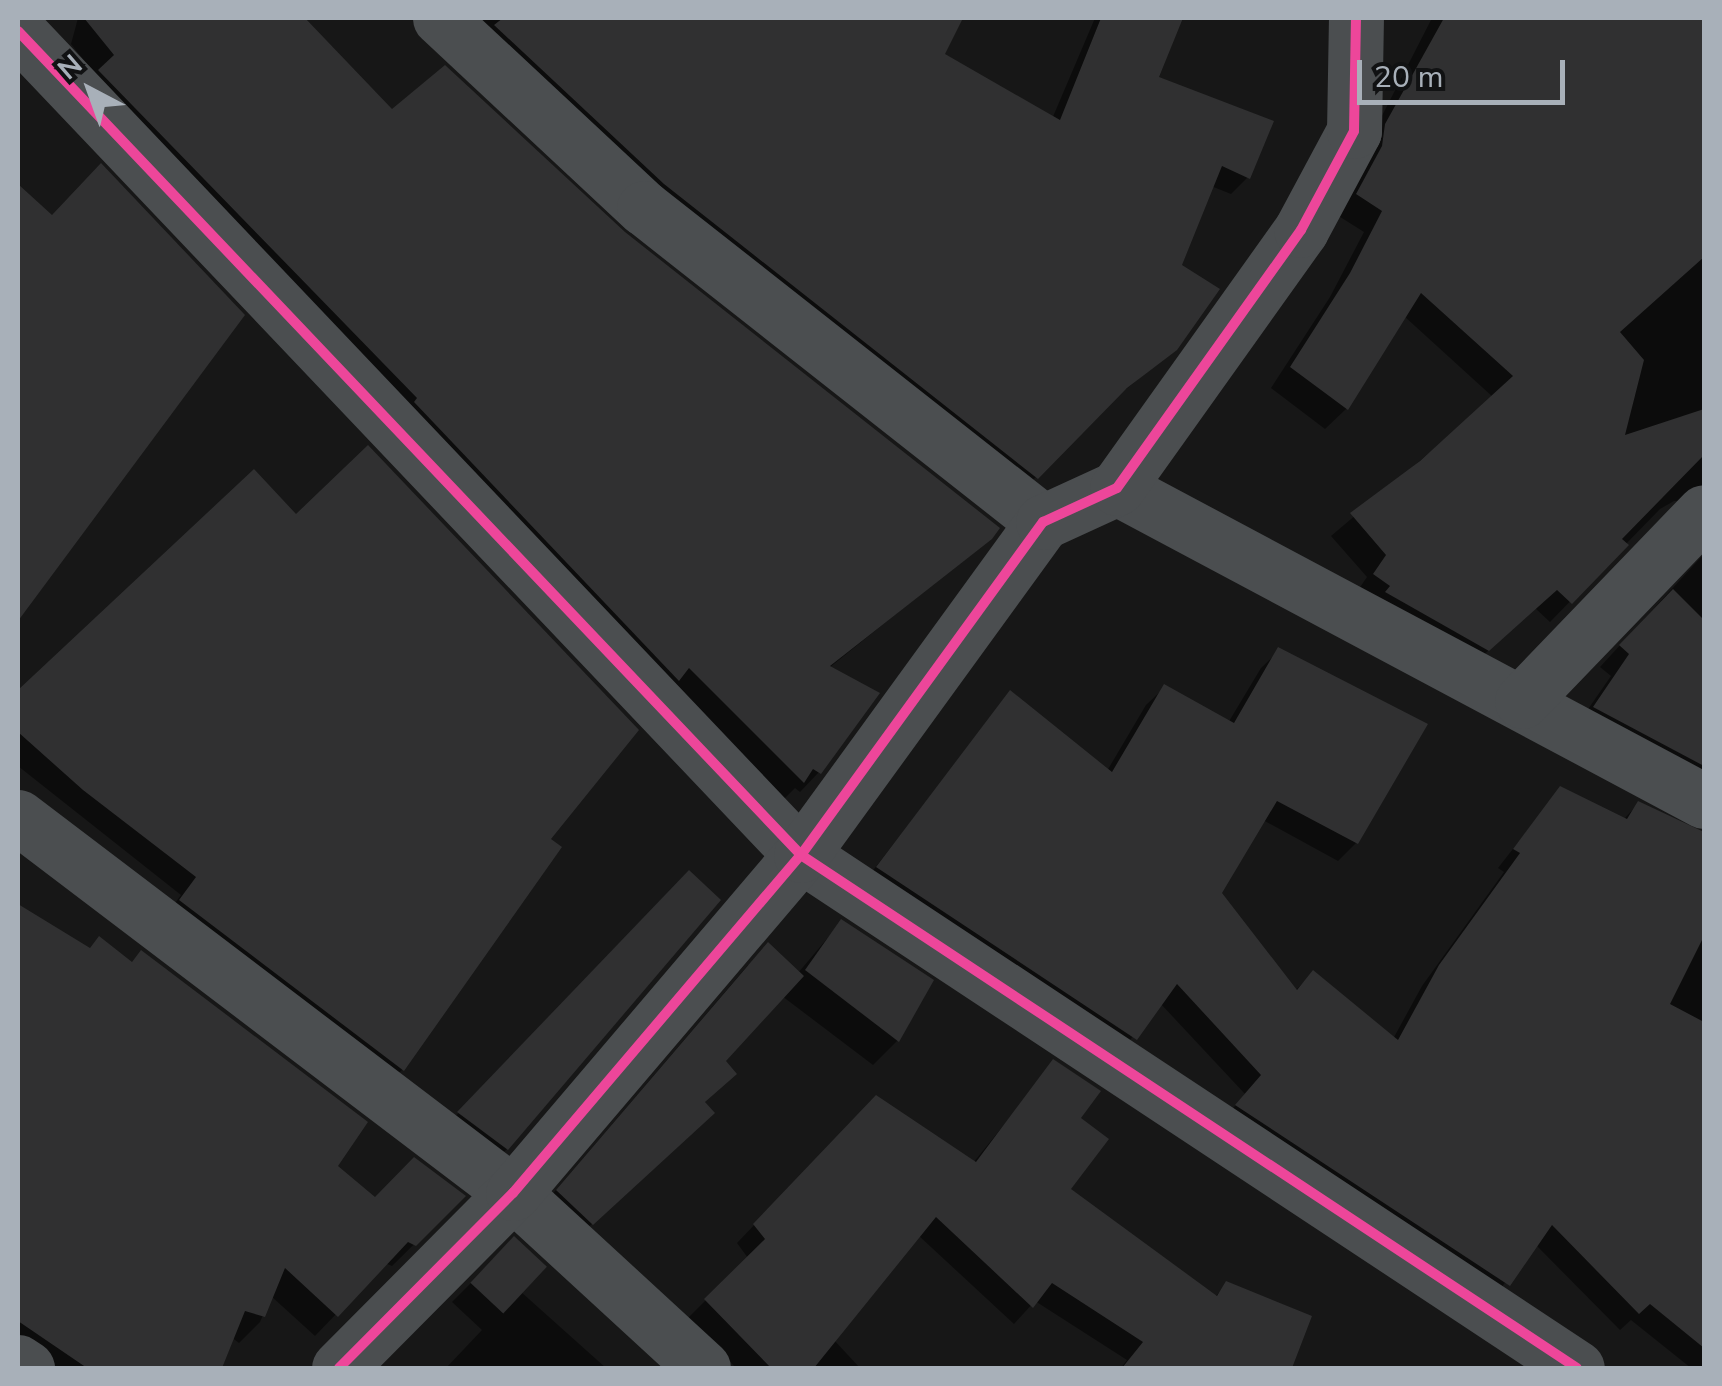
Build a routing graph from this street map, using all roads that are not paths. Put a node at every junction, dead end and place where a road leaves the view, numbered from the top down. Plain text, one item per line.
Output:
1 (440, 18) edge
2 (1356, 18) edge
3 (18, 31) edge
4 (1117, 488) junction
5 (1704, 512) edge
6 (1043, 522) junction
7 (1522, 702) junction
8 (1704, 802) edge
9 (18, 816) edge
10 (801, 855) junction
11 (513, 1192) junction
12 (18, 1362) edge
13 (27, 1368) edge
14 (339, 1368) edge
15 (703, 1368) edge
16 (1577, 1368) edge

1 - 6 street
2 - 4 street
3 - 10 street
4 - 6 street
4 - 7 street
5 - 7 street
6 - 10 street
7 - 8 street
9 - 11 street
10 - 11 street
10 - 16 street
11 - 14 street
11 - 15 street
12 - 13 street

